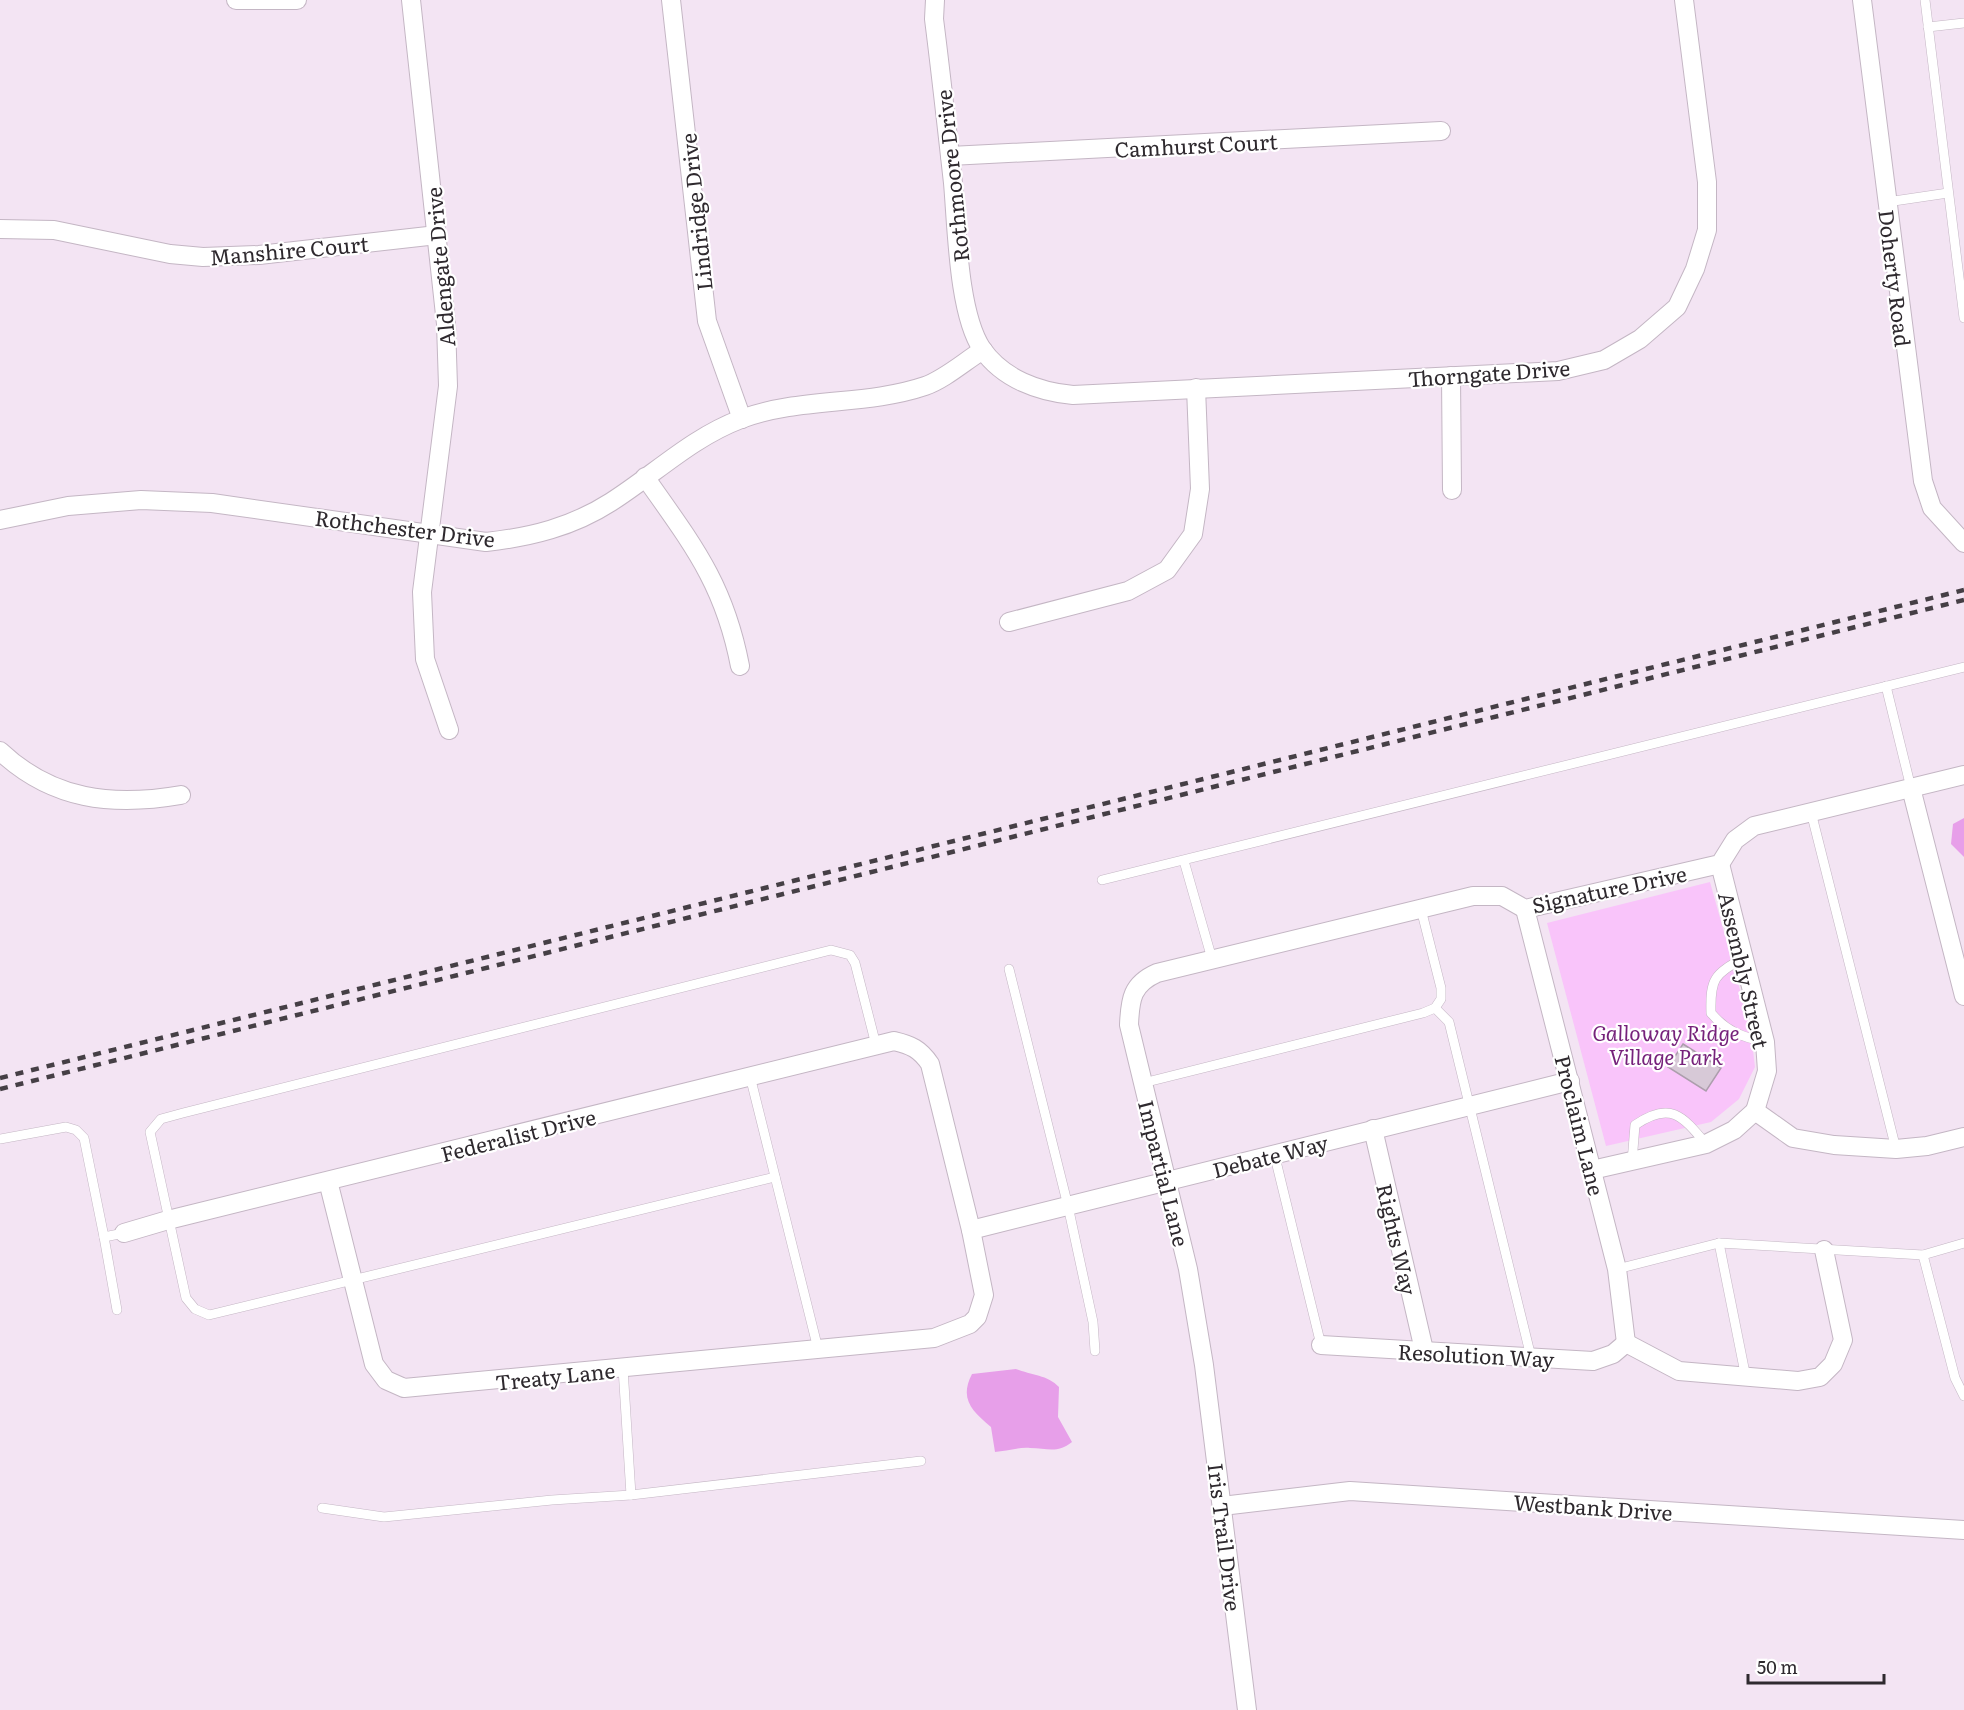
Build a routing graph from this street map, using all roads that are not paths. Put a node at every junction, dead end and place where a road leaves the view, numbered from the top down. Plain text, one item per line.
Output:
1 (236, 0) edge
2 (297, 0) edge
3 (411, 0) edge
4 (671, 0) edge
5 (936, 0) edge
6 (1684, 0) edge
7 (1862, 0) edge
8 (1925, 0) edge
9 (1964, 23) edge
10 (1928, 27) junction
11 (1441, 131) dead end
12 (950, 156) junction
13 (1948, 193) junction
14 (1887, 202) junction
15 (0, 229) edge
16 (437, 235) junction
17 (1964, 318) edge
18 (983, 350) junction
19 (1451, 376) junction
20 (1196, 388) junction
21 (741, 419) junction
22 (645, 477) junction
23 (1452, 490) dead end
24 (0, 520) edge
25 (430, 534) junction
26 (1964, 543) edge
27 (1009, 622) dead end
28 (740, 666) dead end
29 (1964, 668) edge
30 (1886, 686) junction
31 (449, 730) dead end
32 (0, 751) edge
33 (1964, 775) edge
34 (1911, 788) junction
35 (181, 795) dead end
36 (1811, 812) junction
37 (1184, 861) junction
38 (1720, 864) junction
39 (1102, 880) dead end
40 (1421, 909) junction
41 (1525, 909) junction
42 (1744, 958) junction
43 (1212, 959) junction
44 (1009, 969) dead end
45 (1138, 984) joint
46 (1964, 996) edge
47 (1435, 1008) junction
48 (1765, 1042) junction
49 (876, 1045) junction
50 (912, 1045) joint
51 (750, 1076) junction
52 (1570, 1081) junction
53 (1143, 1083) junction
54 (1470, 1104) junction
55 (1755, 1111) junction
56 (1372, 1129) junction
57 (1964, 1137) edge
58 (0, 1139) edge
59 (1706, 1144) junction
60 (1896, 1149) junction
61 (1274, 1153) junction
62 (1632, 1162) junction
63 (1592, 1170) junction
64 (775, 1177) junction
65 (328, 1181) junction
66 (1168, 1182) junction
67 (1068, 1206) junction
68 (168, 1220) junction
69 (971, 1230) junction
70 (124, 1233) joint
71 (104, 1237) junction
72 (1719, 1243) junction
73 (1964, 1244) edge
74 (1824, 1250) junction
75 (1923, 1255) junction
76 (1617, 1269) junction
77 (351, 1281) junction
78 (117, 1310) dead end
79 (1626, 1342) junction
80 (1321, 1345) joint
81 (818, 1349) junction
82 (1424, 1350) junction
83 (1095, 1351) dead end
84 (1531, 1357) junction
85 (1204, 1365) joint
86 (623, 1368) junction
87 (1746, 1378) junction
88 (1964, 1396) edge
89 (921, 1461) dead end
90 (631, 1495) junction
91 (1222, 1506) junction
92 (322, 1508) dead end
93 (1964, 1530) edge
94 (1247, 1710) edge

1 - 2 street
3 - 16 street, Aldengate Drive
4 - 21 street, Lindridge Drive
5 - 12 street, Rothmoore Drive
6 - 19 street, Thorngate Drive
7 - 14 street, Doherty Road
8 - 10 lane
9 - 10 lane
10 - 13 lane
11 - 12 street, Camhurst Court
12 - 18 street, Rothmoore Drive
13 - 14 lane
13 - 17 lane
14 - 26 street, Doherty Road
15 - 16 street, Manshire Court
16 - 25 street, Aldengate Drive
18 - 20 street, Thorngate Drive
18 - 21 street, Rothchester Drive
19 - 20 street, Thorngate Drive
19 - 23 street
20 - 27 street
21 - 22 street, Rothchester Drive
22 - 25 street, Rothchester Drive
22 - 28 street
24 - 25 street, Rothchester Drive
25 - 31 street, Aldengate Drive
29 - 30 lane
30 - 34 lane
30 - 37 lane
32 - 35 street
33 - 34 street
34 - 36 street
34 - 46 street
36 - 38 street
36 - 60 lane
37 - 39 lane
37 - 43 lane
38 - 41 street, Signature Drive
38 - 42 street, Assembly Street
40 - 41 street, Signature Drive
40 - 43 street, Signature Drive
40 - 47 lane
41 - 52 street, Proclaim Lane
42 - 48 street, Assembly Street
42 - 48 lane
43 - 45 street, Signature Drive
44 - 67 lane
45 - 53 street, Impartial Lane
47 - 53 lane
47 - 54 lane
48 - 55 street, Assembly Street
49 - 50 street, Federalist Drive
49 - 51 street, Federalist Drive
49 - 68 lane
50 - 69 street, Treaty Lane
51 - 64 lane
51 - 65 street, Federalist Drive
52 - 54 street, Debate Way
52 - 63 street, Proclaim Lane
53 - 66 street, Impartial Lane
54 - 56 street, Debate Way
54 - 84 lane
55 - 59 street
55 - 60 street
56 - 61 street, Debate Way
56 - 82 street, Rights Way
57 - 60 street
58 - 71 lane
59 - 62 street
59 - 62 lane
61 - 66 street, Debate Way
61 - 80 lane
62 - 63 street
63 - 76 street, Proclaim Lane
64 - 77 lane
64 - 81 lane
65 - 68 street, Federalist Drive
65 - 77 street, Treaty Lane
66 - 67 street, Debate Way
66 - 85 street, Impartial Lane
67 - 69 street, Debate Way
67 - 83 lane
68 - 70 street, Federalist Drive
68 - 77 lane
69 - 81 street, Treaty Lane
70 - 71 lane
71 - 78 lane
72 - 74 lane
72 - 76 lane
72 - 87 lane
73 - 75 lane
74 - 75 lane
74 - 87 street
75 - 88 lane
76 - 79 street, Proclaim Lane
77 - 86 street, Treaty Lane
79 - 84 street, Resolution Way
79 - 87 street
80 - 82 street, Resolution Way
81 - 86 street, Treaty Lane
82 - 84 street, Resolution Way
85 - 91 street, Iris Trail Drive
86 - 90 lane
89 - 90 lane
90 - 92 lane
91 - 93 street, Westbank Drive
91 - 94 street, Iris Trail Drive

